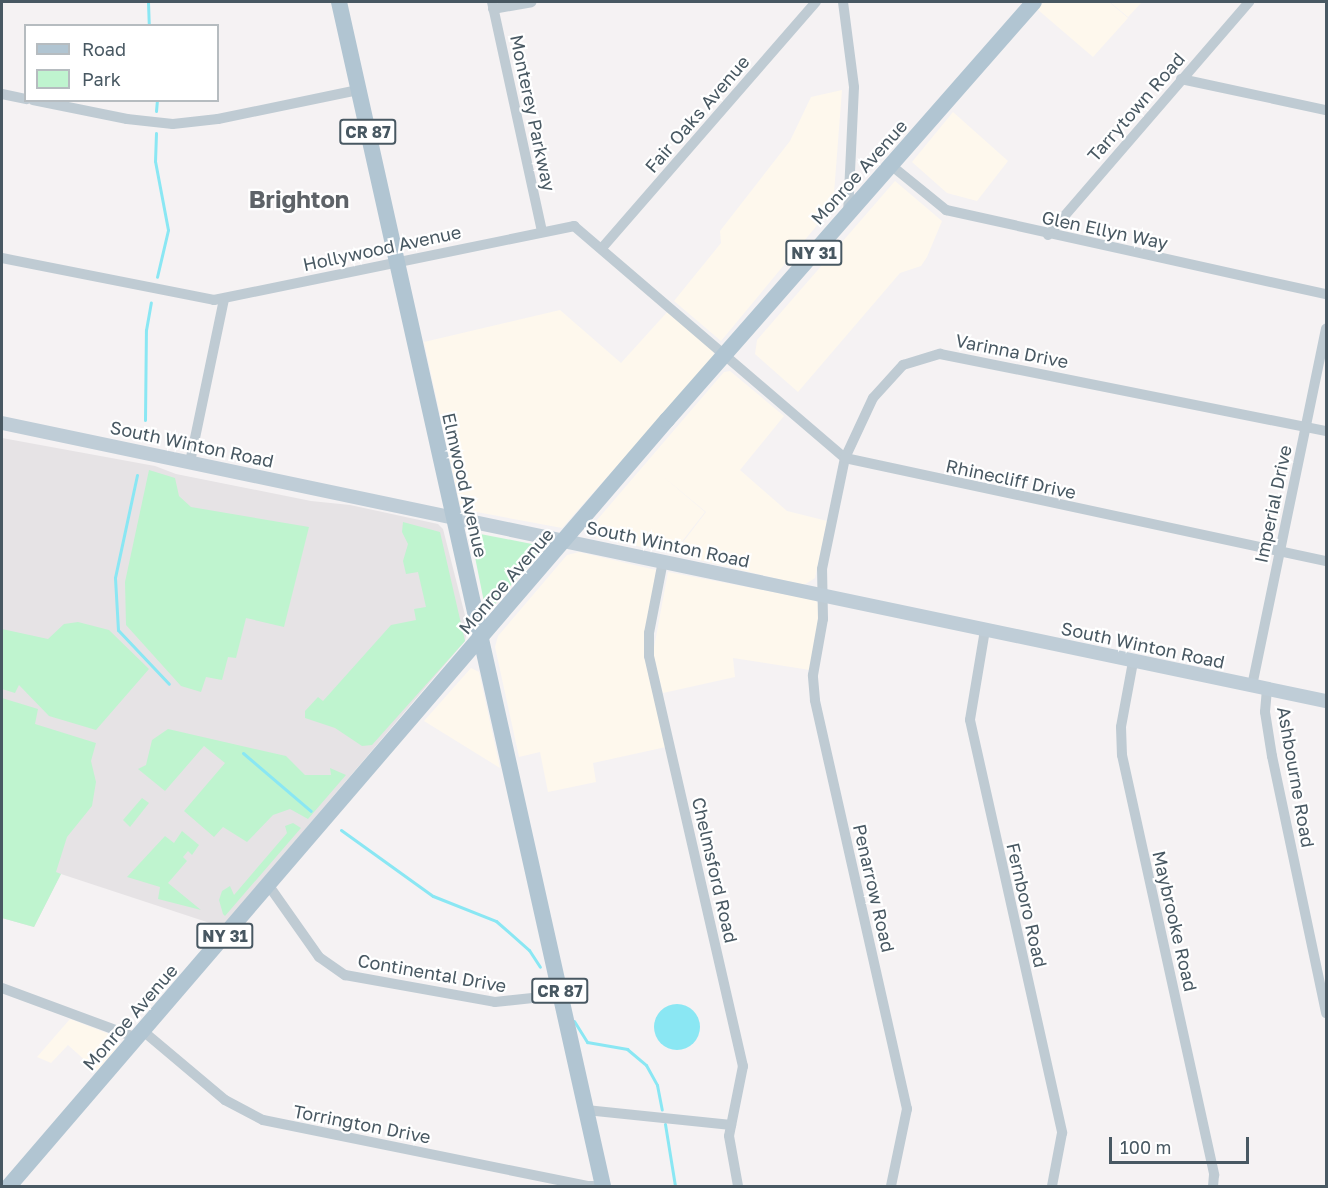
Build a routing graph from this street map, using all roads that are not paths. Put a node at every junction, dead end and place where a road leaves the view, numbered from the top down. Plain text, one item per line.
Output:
1 (339, 2) edge
2 (531, 2) edge
3 (816, 2) edge
4 (843, 2) edge
5 (1034, 2) edge
6 (1249, 2) edge
7 (492, 5) edge
8 (1181, 79) junction
9 (358, 90) junction
10 (2, 94) edge
11 (24, 99) edge
12 (43, 102) edge
13 (1326, 110) edge
14 (892, 166) junction
15 (848, 214) junction
16 (542, 231) junction
17 (1048, 235) junction
18 (602, 248) junction
19 (2, 258) edge
20 (396, 262) junction
21 (1326, 294) edge
22 (224, 299) junction
23 (1326, 329) edge
24 (727, 354) junction
25 (2, 423) edge
26 (1306, 426) junction
27 (1326, 431) edge
28 (845, 458) junction
29 (190, 462) junction
30 (452, 517) junction
31 (565, 541) junction
32 (1280, 551) junction
33 (663, 561) junction
34 (1326, 561) edge
35 (822, 595) junction
36 (985, 630) junction
37 (482, 639) junction
38 (1133, 662) junction
39 (1252, 686) junction
40 (1267, 689) junction
41 (1326, 701) edge
42 (269, 886) junction
43 (2, 988) edge
44 (561, 995) junction
45 (1326, 1012) edge
46 (140, 1034) junction
47 (586, 1110) junction
48 (731, 1125) junction
49 (9, 1186) edge
50 (603, 1186) edge
51 (738, 1186) edge
52 (891, 1186) edge
53 (1052, 1186) edge
54 (1213, 1186) edge

1 - 9 main road, Elmwood Avenue / CR 87
2 - 7 street
3 - 18 street, Fair Oaks Avenue
4 - 15 street
5 - 14 main road, Monroe Avenue / NY 31
6 - 8 street, Tarrytown Road
7 - 16 street, Monterey Parkway
8 - 13 street
8 - 17 street, Tarrytown Road
9 - 12 street
9 - 20 main road, Elmwood Avenue / CR 87
10 - 11 street
14 - 15 main road, Monroe Avenue / NY 31
14 - 17 street, Glen Ellyn Way
15 - 24 main road, Monroe Avenue / NY 31
16 - 18 street, Hollywood Avenue
16 - 20 street, Hollywood Avenue
17 - 21 street, Glen Ellyn Way
18 - 24 street, Hollywood Avenue
19 - 22 street, Hollywood Avenue
20 - 22 street, Hollywood Avenue
20 - 30 main road, Elmwood Avenue / CR 87
22 - 29 street
23 - 26 street, Imperial Drive
24 - 28 street, Rhinecliff Drive
24 - 31 main road, Monroe Avenue / NY 31
25 - 29 main road, South Winton Road
26 - 27 street, Varinna Drive
26 - 28 street, Varinna Drive
26 - 32 street, Imperial Drive
28 - 32 street, Rhinecliff Drive
28 - 35 street, Varinna Drive
29 - 30 main road, South Winton Road
30 - 31 main road, South Winton Road
30 - 37 main road, Elmwood Avenue / CR 87
31 - 33 main road, South Winton Road
31 - 37 main road, Monroe Avenue / NY 31
32 - 34 street, Rhinecliff Drive
32 - 39 street, Imperial Drive
33 - 35 main road, South Winton Road
33 - 48 street, Chelmsford Road
35 - 36 main road, South Winton Road
35 - 52 street, Penarrow Road
36 - 38 main road, South Winton Road
36 - 53 street, Fernboro Road
37 - 42 main road, Monroe Avenue / NY 31
37 - 44 main road, Elmwood Avenue / CR 87
38 - 39 main road, South Winton Road
38 - 54 street, Maybrooke Road
39 - 40 main road, South Winton Road
40 - 41 main road, South Winton Road
40 - 45 street, Ashbourne Road
42 - 44 street, Continental Drive
42 - 46 main road, Monroe Avenue / NY 31
43 - 46 street
44 - 47 main road, Elmwood Avenue / CR 87
46 - 49 main road, Monroe Avenue / NY 31
46 - 50 street, Torrington Drive
47 - 48 street
47 - 50 main road, Elmwood Avenue / CR 87
48 - 51 street, Chelmsford Road

